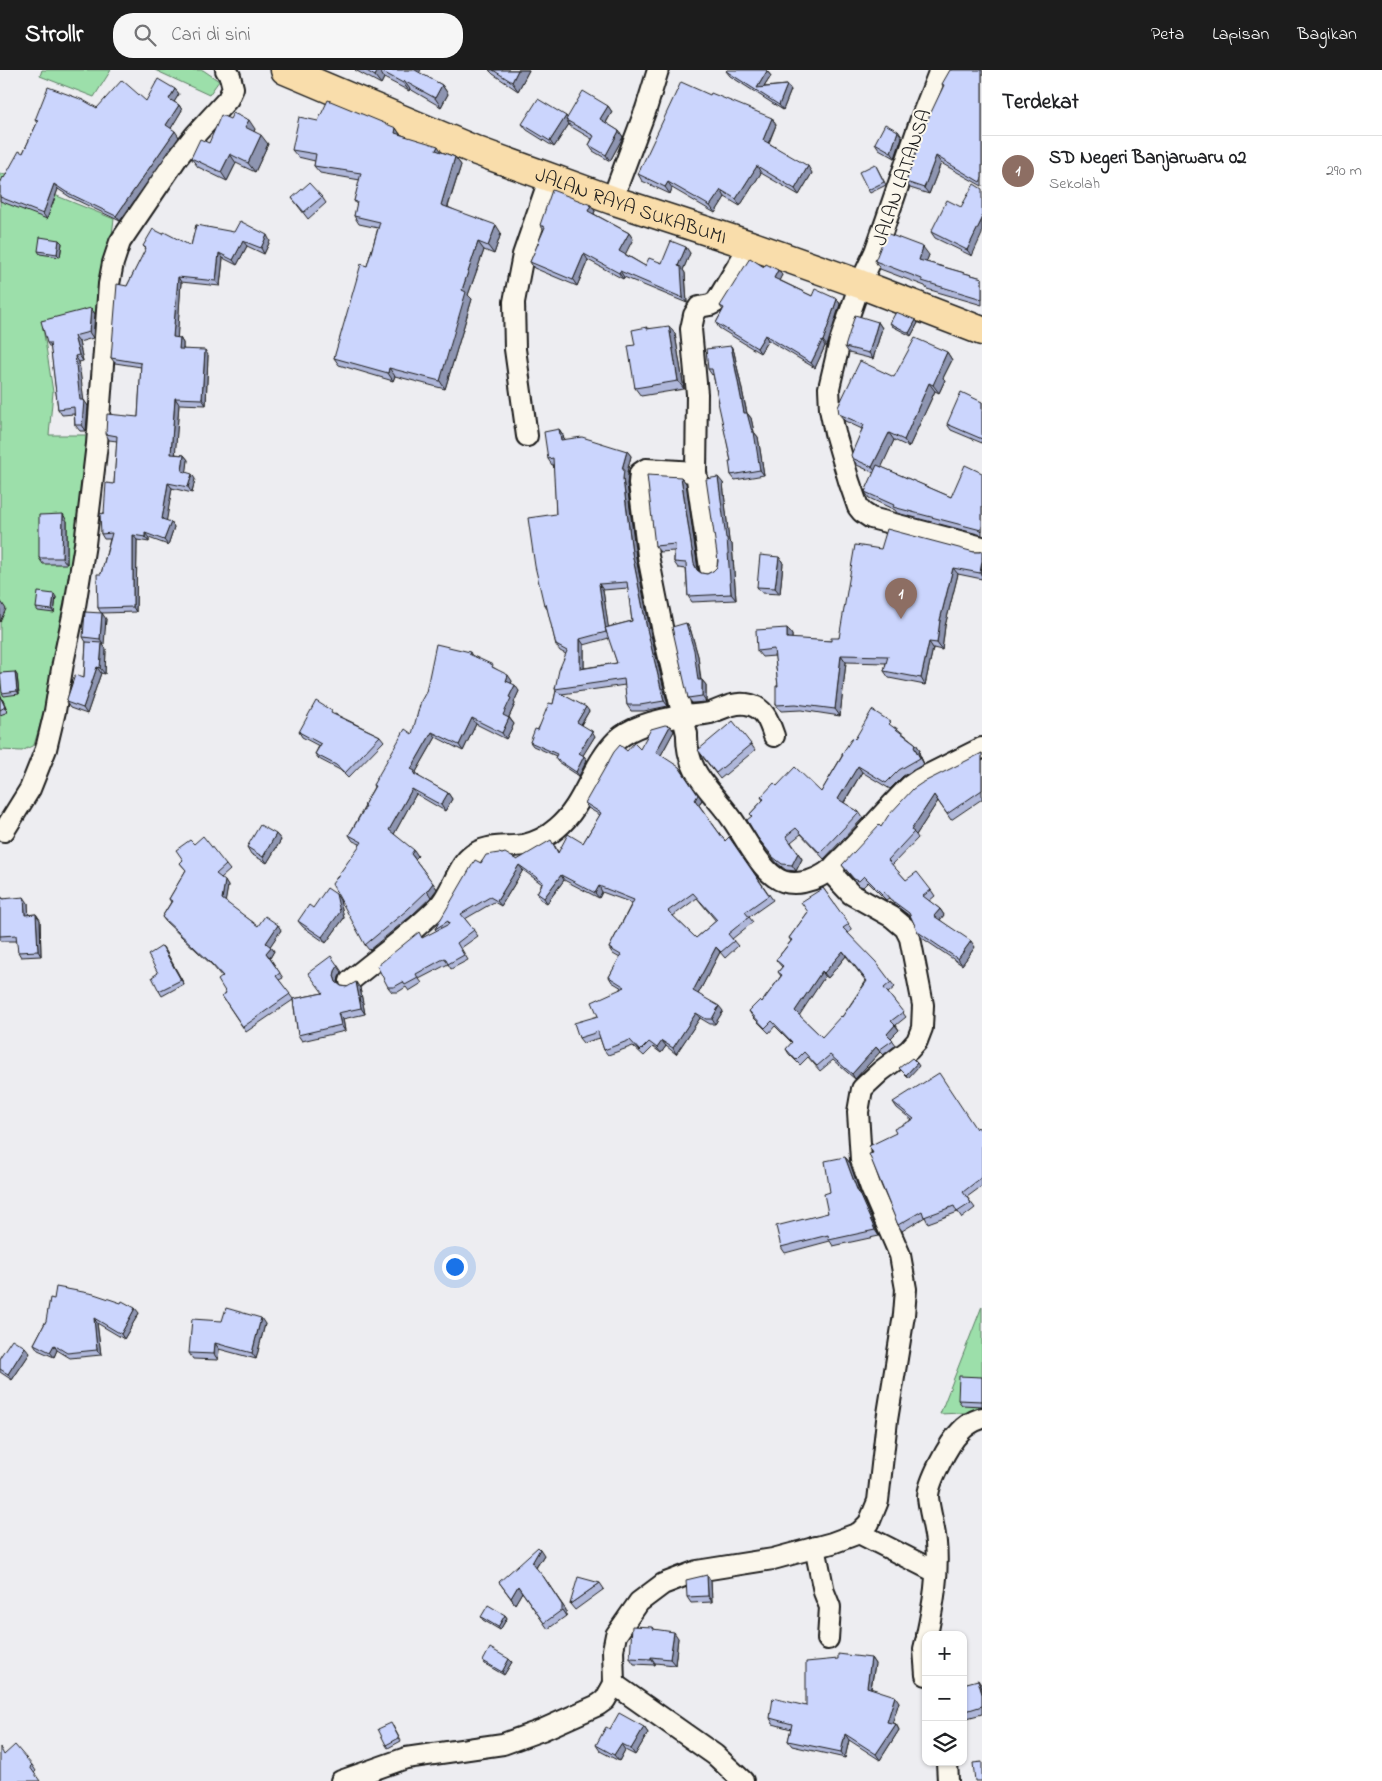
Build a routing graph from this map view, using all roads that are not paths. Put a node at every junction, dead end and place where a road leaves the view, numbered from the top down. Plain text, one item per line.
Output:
1 (226, 70) edge
2 (285, 70) edge
3 (658, 70) edge
4 (940, 70) edge
5 (550, 177) junction
6 (612, 200) junction
7 (750, 245) junction
8 (860, 284) junction
9 (982, 330) edge
10 (527, 436) dead end
11 (696, 472) junction
12 (982, 547) edge
13 (710, 568) dead end
14 (682, 716) junction
15 (774, 736) dead end
16 (982, 748) edge
17 (4, 831) dead end
18 (833, 869) junction
19 (350, 981) dead end
20 (982, 1418) edge
21 (859, 1533) junction
22 (815, 1547) junction
23 (936, 1572) junction
24 (928, 1631) edge
25 (828, 1639) dead end
26 (614, 1684) junction
27 (947, 1766) edge
28 (341, 1781) edge
29 (743, 1781) edge
30 (948, 1781) edge

1 - 17 street
2 - 5 highway, JALAN RAYA SUKABUMI
3 - 6 street
4 - 8 street, JALAN LATANSA
5 - 6 highway, JALAN RAYA SUKABUMI
5 - 10 street
6 - 7 highway, JALAN RAYA SUKABUMI
7 - 8 highway, JALAN RAYA SUKABUMI
7 - 11 street
8 - 9 highway, JALAN RAYA SUKABUMI
8 - 12 street, JALAN LATANSA
11 - 13 street
11 - 14 street
14 - 15 street
14 - 18 street
14 - 19 street
16 - 18 street
18 - 21 street
20 - 23 street
21 - 22 street
21 - 23 street
22 - 25 street
22 - 26 street
23 - 24 street
26 - 28 street
26 - 29 street
27 - 30 street

